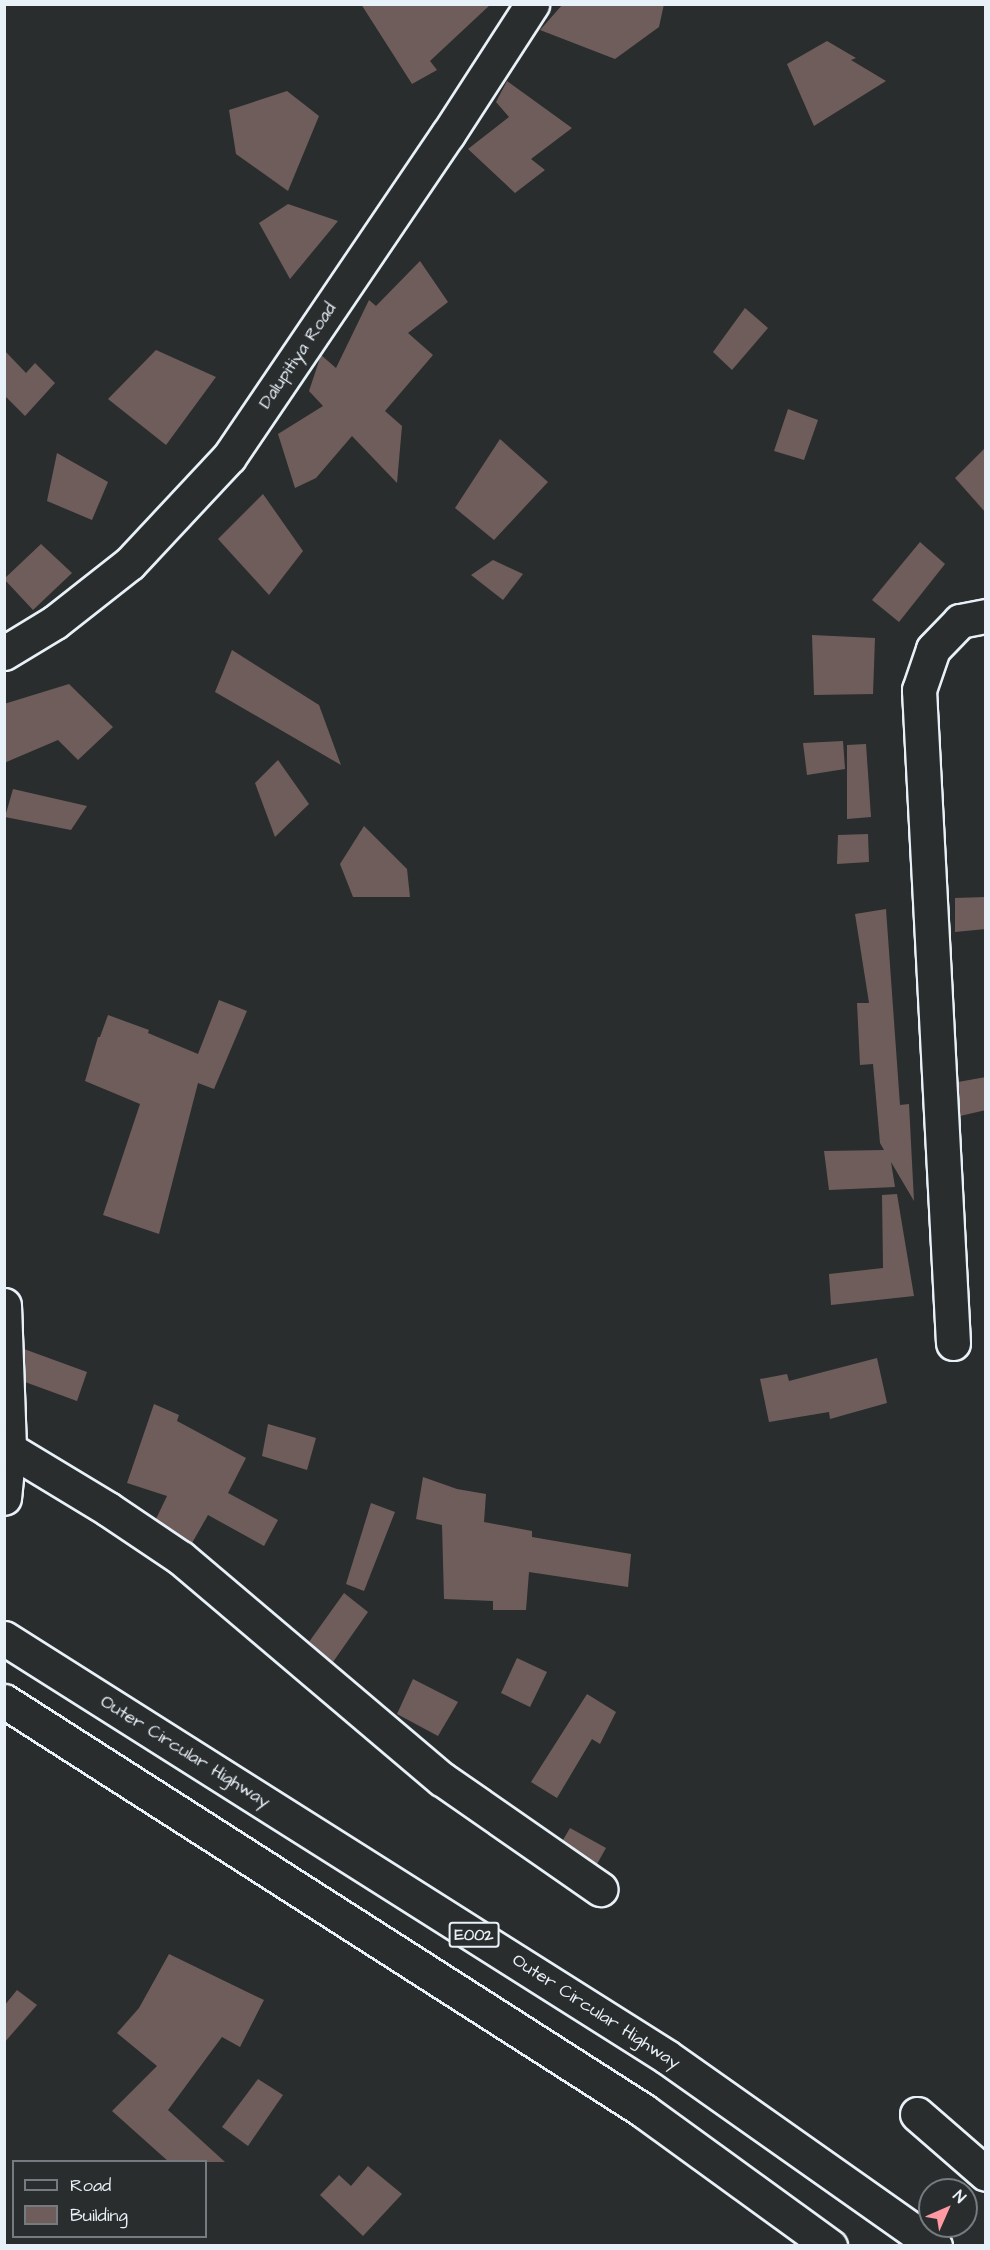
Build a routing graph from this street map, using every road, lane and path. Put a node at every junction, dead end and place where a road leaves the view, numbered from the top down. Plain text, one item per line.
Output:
1 (532, 4) edge
2 (986, 616) edge
3 (4, 653) edge
4 (4, 1305) edge
5 (952, 1343) dead end
6 (7, 1447) edge
7 (4, 1498) edge
8 (4, 1638) edge
9 (4, 1701) edge
10 (600, 1889) dead end
11 (917, 2114) dead end
12 (986, 2175) edge
13 (830, 2246) edge
14 (935, 2246) edge

1 - 3 main road, Dalupitiya Road
2 - 5 main road
4 - 6 main road
6 - 7 main road
6 - 10 main road
8 - 14 main road, Outer Circular Highway / E002
9 - 13 main road
11 - 12 main road

